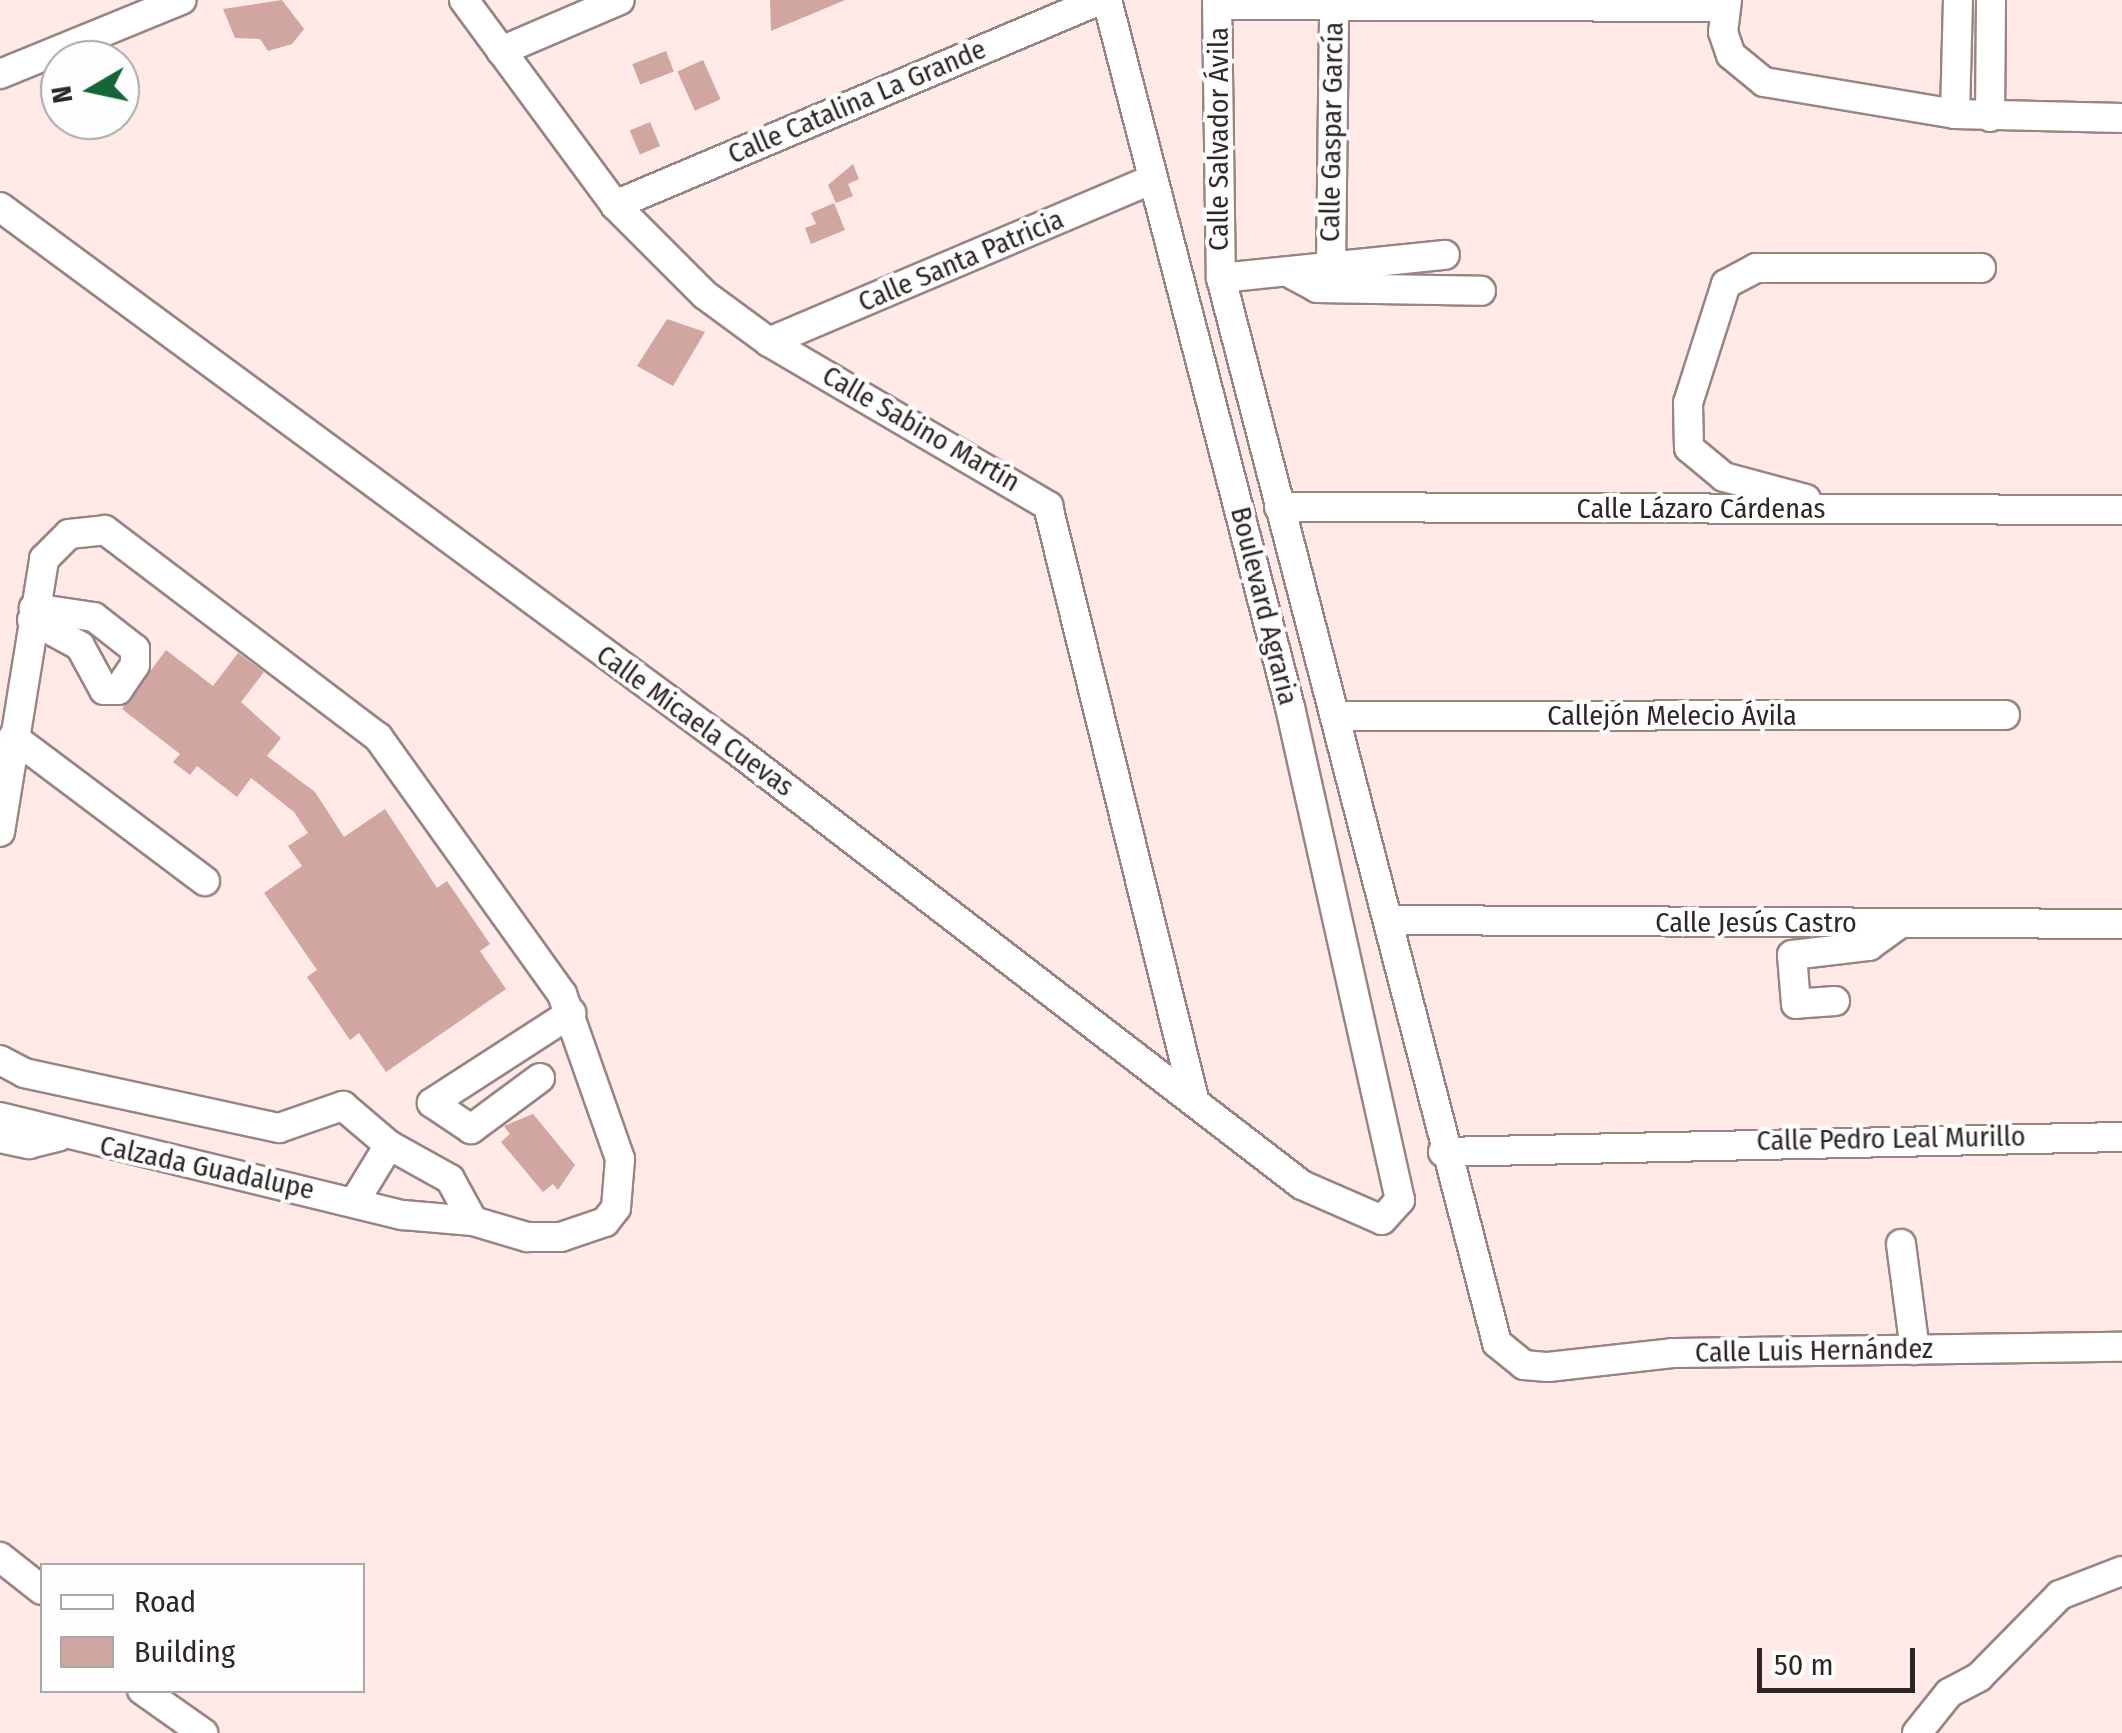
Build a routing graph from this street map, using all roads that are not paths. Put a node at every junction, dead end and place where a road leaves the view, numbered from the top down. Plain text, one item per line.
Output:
1 (181, 0) edge
2 (464, 0) edge
3 (620, 0) edge
4 (1104, 0) edge
5 (1958, 0) edge
6 (1991, 0) edge
7 (1218, 3) edge
8 (1726, 4) edge
9 (1334, 7) junction
10 (501, 50) junction
11 (0, 74) edge
12 (1954, 114) junction
13 (1990, 117) junction
14 (2122, 118) edge
15 (1154, 179) junction
16 (615, 204) junction
17 (0, 207) edge
18 (1445, 255) dead end
19 (1331, 265) junction
20 (1981, 268) dead end
21 (1293, 275) junction
22 (1222, 278) junction
23 (1481, 291) dead end
24 (769, 342) junction
25 (1279, 507) junction
26 (1844, 510) junction
27 (2122, 510) edge
28 (2005, 715) dead end
29 (1338, 716) junction
30 (14, 737) junction
31 (0, 832) edge
32 (205, 881) dead end
33 (1390, 920) junction
34 (1901, 924) junction
35 (2122, 924) edge
36 (1835, 1002) dead end
37 (572, 1012) junction
38 (0, 1060) edge
39 (540, 1078) dead end
40 (1193, 1095) junction
41 (0, 1117) edge
42 (58, 1137) junction
43 (0, 1138) edge
44 (2122, 1138) edge
45 (389, 1145) junction
46 (1443, 1152) junction
47 (356, 1201) junction
48 (1393, 1215) joint
49 (473, 1221) junction
50 (1901, 1244) dead end
51 (2122, 1347) edge
52 (1915, 1350) junction
53 (0, 1557) edge
54 (2122, 1571) edge
55 (40, 1588) edge
56 (146, 1693) edge
57 (203, 1733) edge
58 (1917, 1733) edge

1 - 11 street
2 - 10 street, Calle Sabino Martín
3 - 10 street
4 - 15 street, Boulevard Agraria
4 - 16 street, Calle Catalina La Grande
5 - 12 street
6 - 13 street
7 - 9 street, Calle Gaspar García
7 - 22 street, Calle Salvador Ávila
8 - 9 street, Calle Gaspar García
8 - 12 street
9 - 19 street, Calle Gaspar García
10 - 16 street, Calle Sabino Martín
12 - 13 street
13 - 14 street
15 - 24 street, Calle Santa Patricia
15 - 48 street, Boulevard Agraria
16 - 24 street, Calle Sabino Martín
17 - 40 street, Calle Micaela Cuevas
18 - 19 street
19 - 21 street, Calle Gaspar García
20 - 26 street
21 - 22 street, Calle Gaspar García
21 - 23 street
22 - 25 street, Calle Salvador Ávila
24 - 40 street, Calle Sabino Martín
25 - 26 street, Calle Lázaro Cárdenas
25 - 29 street, Calle Salvador Ávila
26 - 27 street, Calle Lázaro Cárdenas
28 - 29 street, Callejón Melecio Ávila
29 - 33 street, Calle Salvador Ávila
30 - 31 street
30 - 32 street
30 - 37 street
33 - 34 street, Calle Jesús Castro
33 - 46 street
34 - 35 street, Calle Jesús Castro
34 - 36 street
37 - 39 street
37 - 49 street, Calzada Guadalupe
38 - 45 street
40 - 48 street, Calle Micaela Cuevas
41 - 42 street, Calzada Guadalupe
42 - 43 street, Calzada Guadalupe
42 - 47 street, Calzada Guadalupe
44 - 46 street, Calle Pedro Leal Murillo
45 - 47 street
45 - 49 street
46 - 52 street, Calle Luis Hernández
47 - 49 street, Calzada Guadalupe
50 - 52 street
51 - 52 street, Calle Luis Hernández
53 - 55 street
54 - 58 street
56 - 57 street

